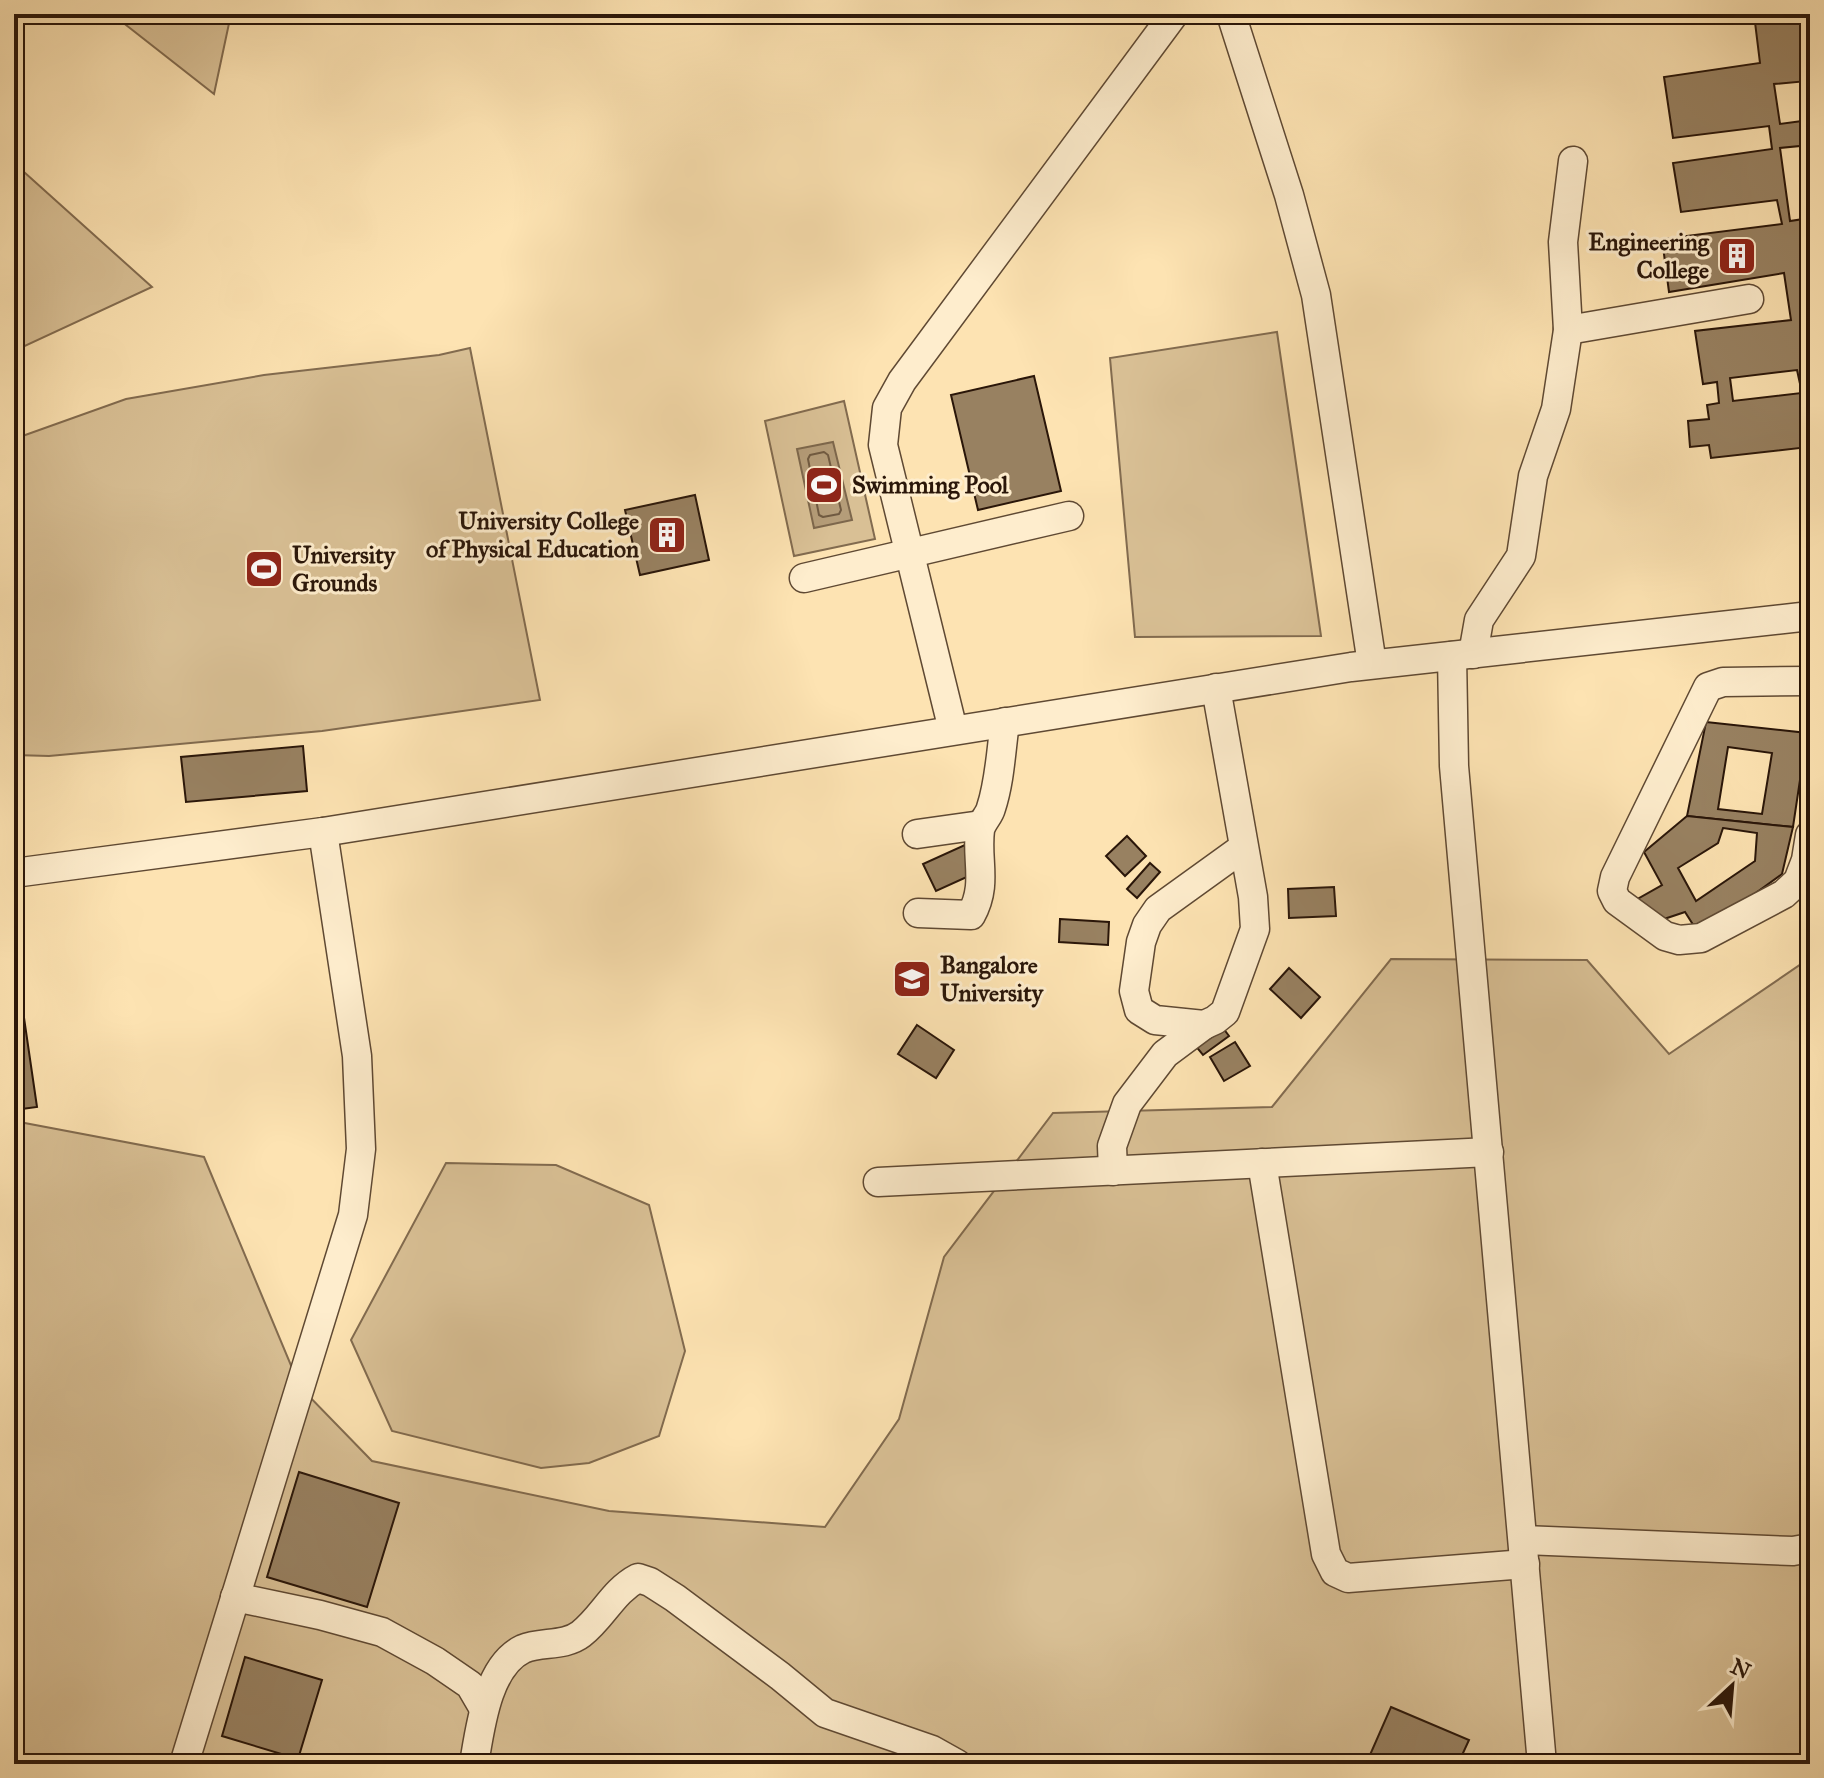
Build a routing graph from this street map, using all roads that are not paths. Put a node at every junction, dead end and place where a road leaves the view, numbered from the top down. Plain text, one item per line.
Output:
1 (1174, 14) edge
2 (1231, 14) edge
3 (1573, 161) dead end
4 (1749, 299) dead end
5 (1568, 330) junction
6 (1069, 516) dead end
7 (910, 552) junction
8 (804, 578) dead end
9 (1808, 624) edge
10 (1462, 655) junction
11 (1372, 664) junction
12 (1810, 681) edge
13 (1216, 688) junction
14 (1005, 722) junction
15 (953, 730) junction
16 (981, 825) junction
17 (323, 832) junction
18 (917, 834) dead end
19 (1810, 835) edge
20 (1244, 847) junction
21 (14, 873) edge
22 (918, 913) dead end
23 (1204, 1025) junction
24 (1489, 1152) junction
25 (1262, 1163) junction
26 (1113, 1171) junction
27 (878, 1182) dead end
28 (1810, 1548) edge
29 (1524, 1552) junction
30 (235, 1597) junction
31 (484, 1709) junction
32 (184, 1764) edge
33 (474, 1764) edge
34 (957, 1764) edge
35 (1542, 1764) edge

1 - 7 street
2 - 11 street
3 - 5 street
4 - 5 street
5 - 10 street
6 - 7 street
7 - 8 street
7 - 15 street
9 - 10 street
10 - 11 street
10 - 24 street
11 - 13 street
12 - 19 street
13 - 14 street
13 - 20 street
14 - 15 street
14 - 16 street
15 - 17 street
16 - 18 street
16 - 22 street
17 - 21 street
17 - 30 street
20 - 23 street
20 - 23 street
23 - 26 street
24 - 25 street
24 - 29 street
25 - 26 street
25 - 29 street
26 - 27 street
28 - 29 street
29 - 35 street
30 - 31 street
30 - 32 street
31 - 33 street
31 - 34 street

